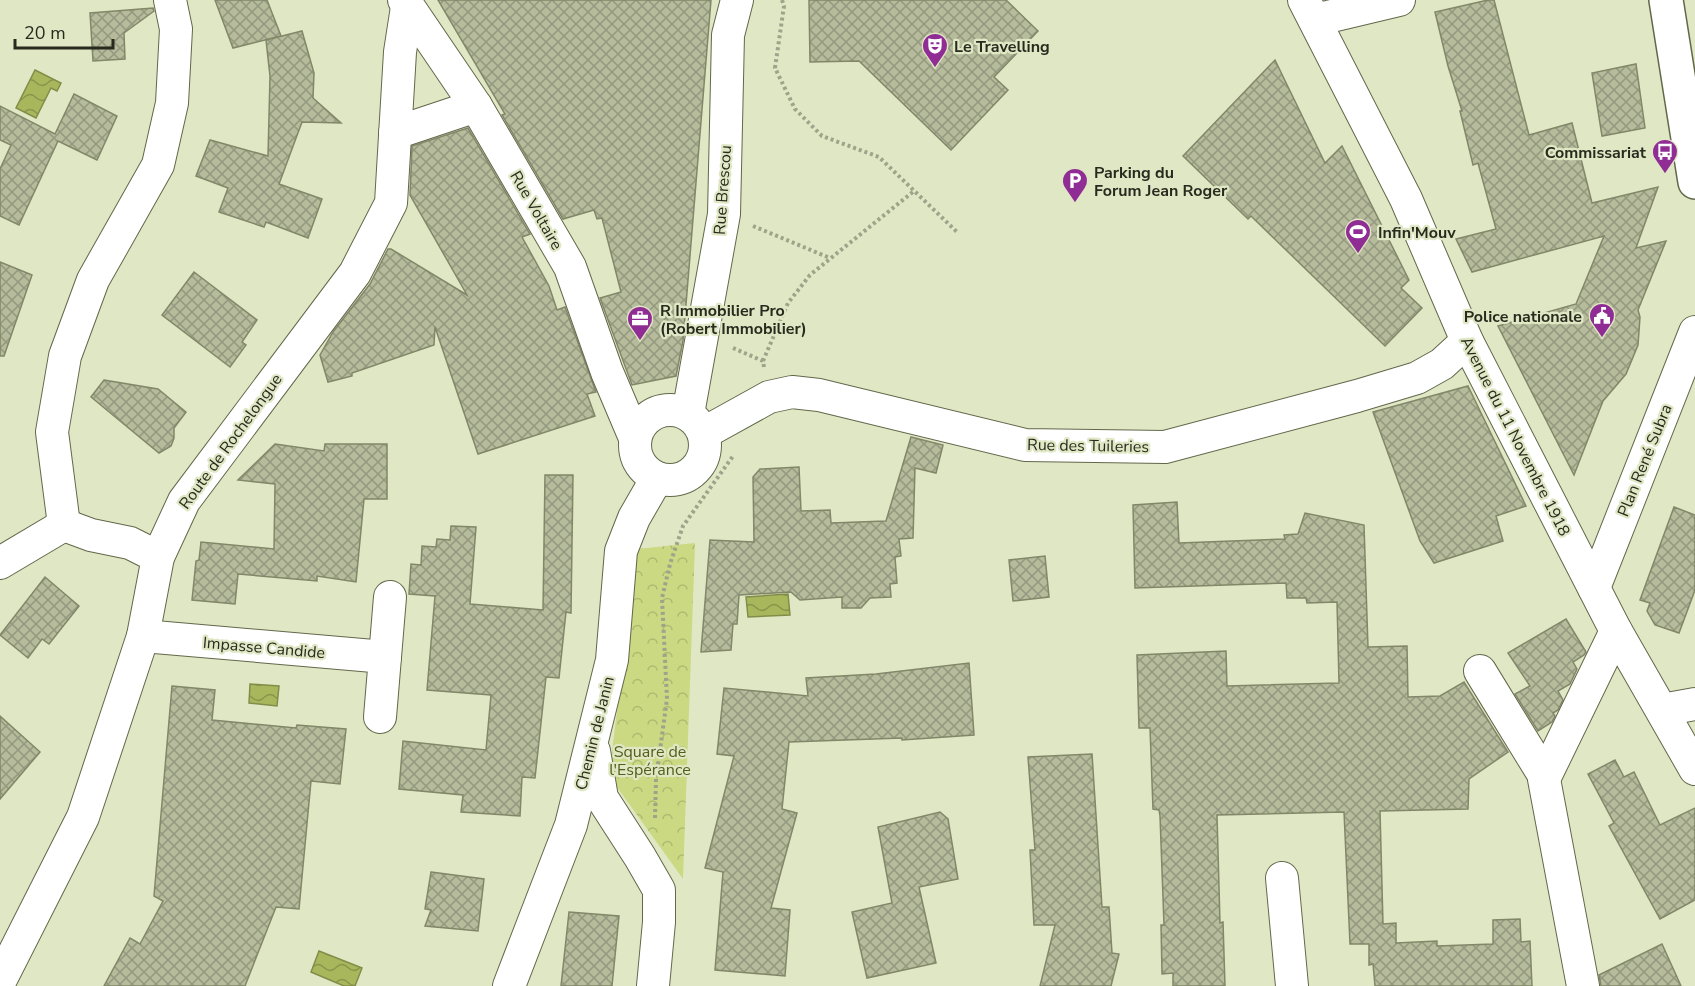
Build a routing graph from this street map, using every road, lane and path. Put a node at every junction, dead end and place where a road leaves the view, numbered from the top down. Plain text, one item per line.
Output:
1 (170, 0) edge
2 (737, 0) edge
3 (782, 0) edge
4 (1399, 0) edge
5 (1666, 0) edge
6 (406, 4) edge
7 (1309, 10) edge
8 (476, 106) junction
9 (395, 133) junction
10 (1695, 182) edge
11 (914, 191) junction
12 (957, 232) dead end
13 (777, 236) dead end
14 (830, 258) junction
15 (1695, 333) edge
16 (1467, 341) junction
17 (769, 397) junction
18 (696, 423) junction
19 (635, 438) junction
20 (738, 449) dead end
21 (657, 478) junction
22 (64, 525) junction
23 (158, 557) junction
24 (0, 563) edge
25 (1594, 588) junction
26 (390, 597) dead end
27 (1616, 631) junction
28 (143, 636) junction
29 (385, 657) junction
30 (1480, 671) dead end
31 (1695, 704) edge
32 (1662, 710) junction
33 (380, 717) dead end
34 (592, 741) junction
35 (1695, 769) edge
36 (1545, 777) junction
37 (640, 857) junction
38 (1282, 878) dead end
39 (0, 981) edge
40 (509, 986) edge
41 (653, 986) edge
42 (1292, 986) edge
43 (1582, 986) edge

1 - 22 street
2 - 18 street, Rue Brescou
3 - 11 path
4 - 7 street
5 - 10 main road
6 - 8 street, Rue Voltaire
6 - 9 street, Route de Rochelongue
7 - 16 street, Avenue du 11 Novembre 1918
8 - 9 street
8 - 19 street, Rue Voltaire
9 - 23 street, Route de Rochelongue
11 - 12 path
11 - 14 path
13 - 14 path
14 - 17 path
15 - 25 street, Plan René Subra
16 - 17 street, Rue des Tuileries
16 - 25 street, Avenue du 11 Novembre 1918
17 - 18 street, Rue des Tuileries
18 - 19 street
18 - 21 street
19 - 21 street
20 - 37 path
21 - 34 street, Chemin de Janin
22 - 23 street
22 - 24 street
23 - 28 street, Route de Rochelongue
25 - 27 street, Avenue du 11 Novembre 1918
26 - 29 street
27 - 32 street, Avenue du 11 Novembre 1918
27 - 36 street
28 - 29 street, Impasse Candide
28 - 39 street, Route de Rochelongue
29 - 33 street
30 - 36 street
31 - 32 street
32 - 35 street, Avenue du 11 Novembre 1918
34 - 37 street
34 - 40 street, Chemin de Janin
36 - 43 street
37 - 41 street
38 - 42 street

